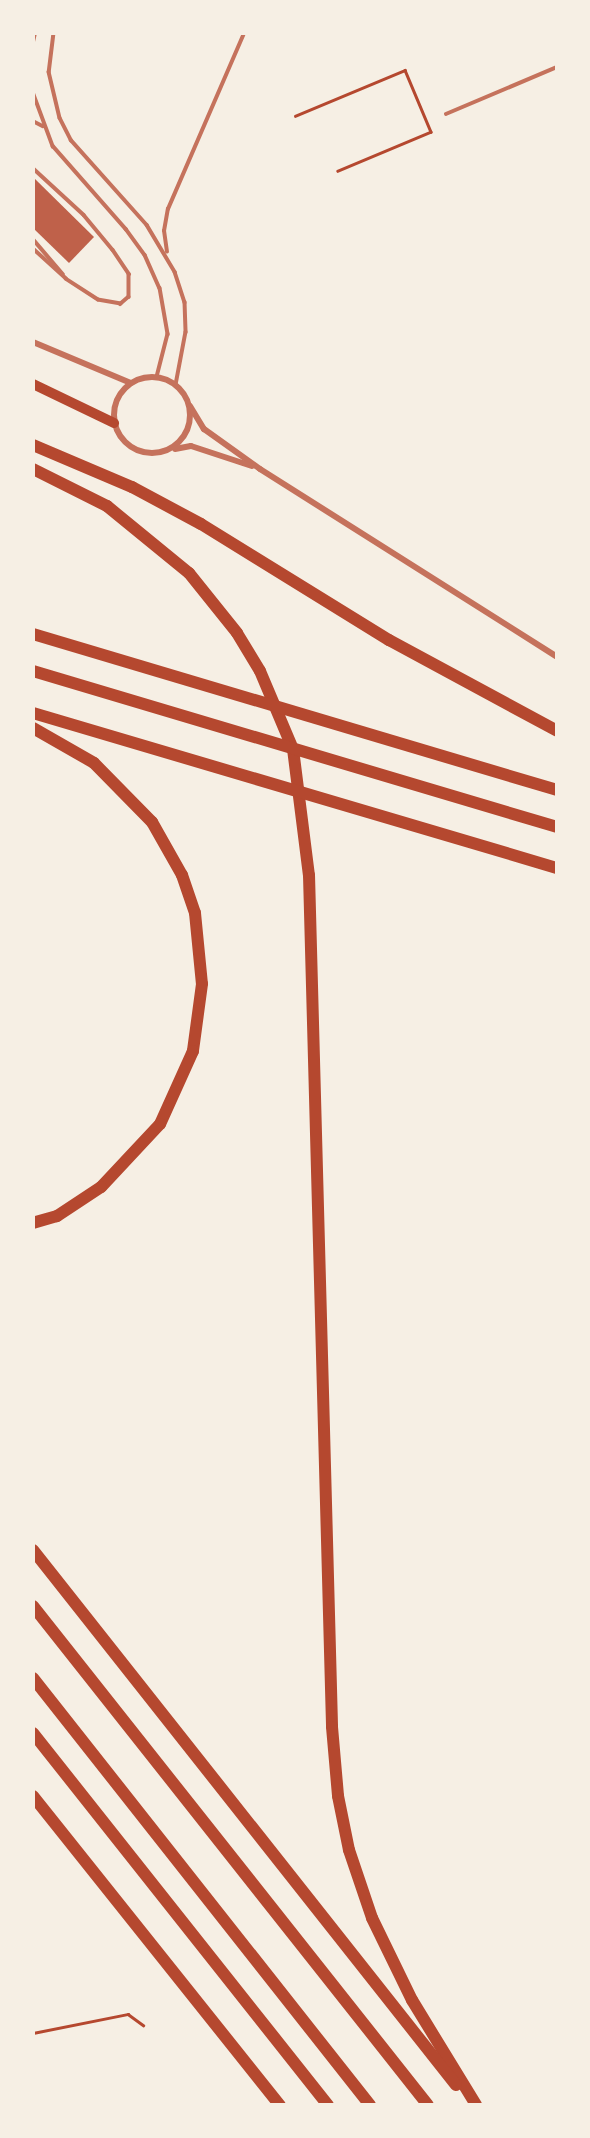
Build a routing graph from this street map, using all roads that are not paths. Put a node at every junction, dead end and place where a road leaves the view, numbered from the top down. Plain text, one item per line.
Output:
1 (35, 33) edge
2 (54, 33) edge
3 (244, 33) edge
4 (33, 41) edge
5 (557, 67) edge
6 (33, 92) edge
7 (446, 114) dead end
8 (33, 121) edge
9 (43, 127) junction
10 (33, 168) edge
11 (33, 239) edge
12 (33, 249) edge
13 (168, 254) junction
14 (66, 279) junction
15 (33, 342) edge
16 (157, 377) junction
17 (131, 383) junction
18 (33, 384) edge
19 (176, 385) junction
20 (190, 406) junction
21 (114, 423) junction
22 (33, 445) edge
23 (168, 451) junction
24 (33, 469) edge
25 (260, 469) junction
26 (33, 634) edge
27 (557, 657) edge
28 (33, 671) edge
29 (33, 712) edge
30 (33, 728) edge
31 (557, 731) edge
32 (557, 790) edge
33 (557, 827) edge
34 (557, 868) edge
35 (33, 1223) edge
36 (33, 1550) edge
37 (33, 1606) edge
38 (33, 1678) edge
39 (33, 1732) edge
40 (33, 1796) edge
41 (280, 2105) edge
42 (328, 2105) edge
43 (370, 2105) edge
44 (428, 2105) edge
45 (473, 2105) edge

1 - 4 lane
2 - 13 lane
3 - 13 lane
5 - 7 lane
6 - 9 lane
8 - 9 lane
9 - 16 lane
10 - 14 lane
11 - 14 lane
12 - 14 lane
13 - 19 lane
15 - 17 street
16 - 17 street
16 - 19 street
17 - 21 street
18 - 21 main road
19 - 20 street
20 - 23 street
20 - 25 street
21 - 23 street
22 - 31 highway
23 - 25 street
24 - 45 highway
25 - 27 street
26 - 32 highway
28 - 33 highway
29 - 34 highway
30 - 35 highway
36 - 45 highway
37 - 44 highway
38 - 43 highway
39 - 42 highway
40 - 41 highway

